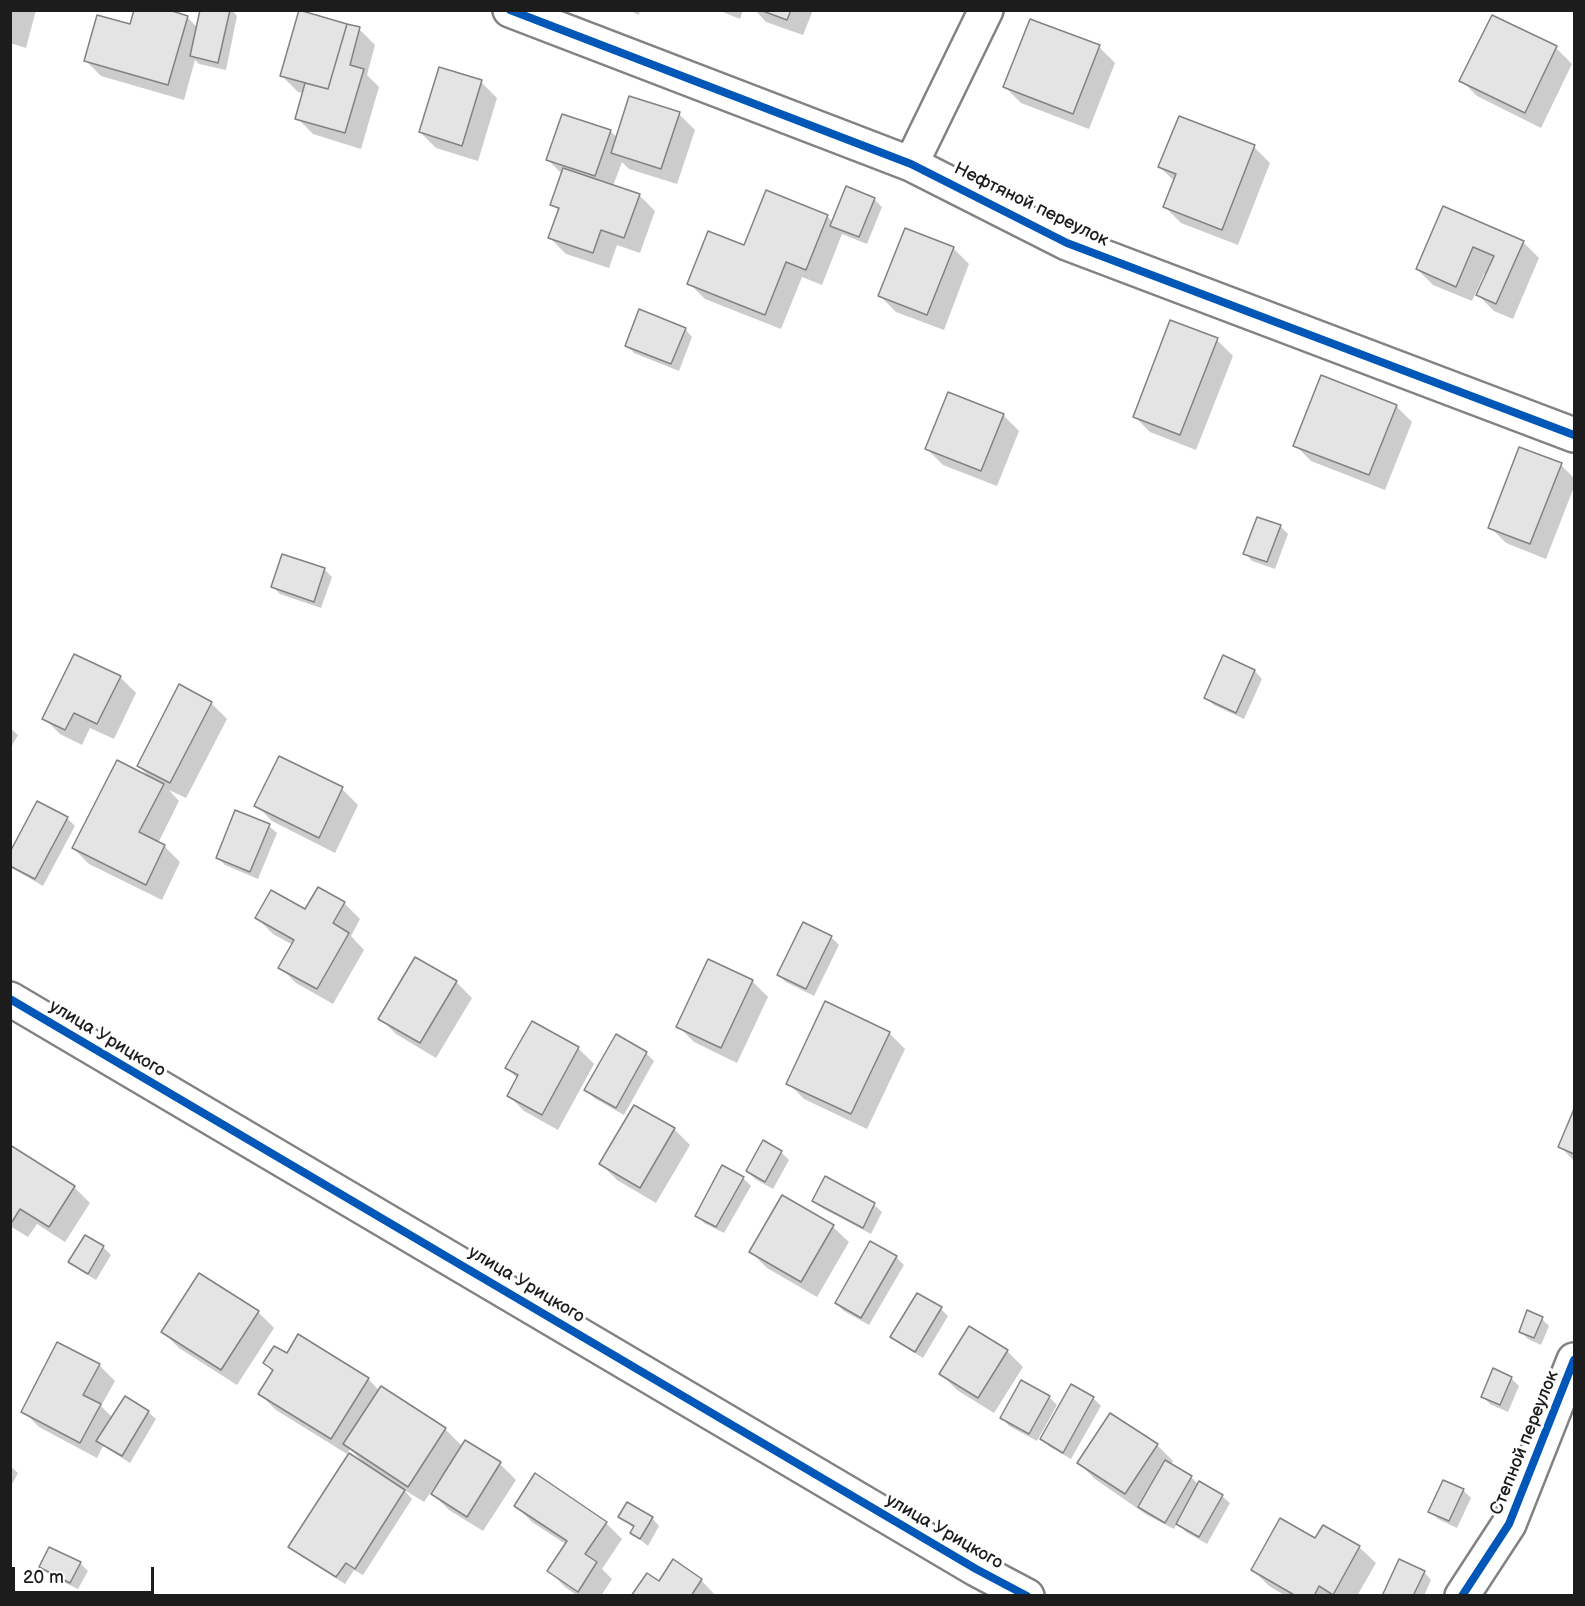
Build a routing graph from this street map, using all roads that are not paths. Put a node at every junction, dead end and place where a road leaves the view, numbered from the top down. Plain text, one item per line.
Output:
1 (510, 10) edge
2 (986, 10) edge
3 (911, 164) junction
4 (1575, 435) edge
5 (10, 999) edge
6 (1575, 1360) edge
7 (1027, 1596) edge
8 (1462, 1596) edge

1 - 3 street, Нефтяной переулок
2 - 3 street
3 - 4 street, Нефтяной переулок
5 - 7 street, улица Урицкого
6 - 8 street, Степной переулок

